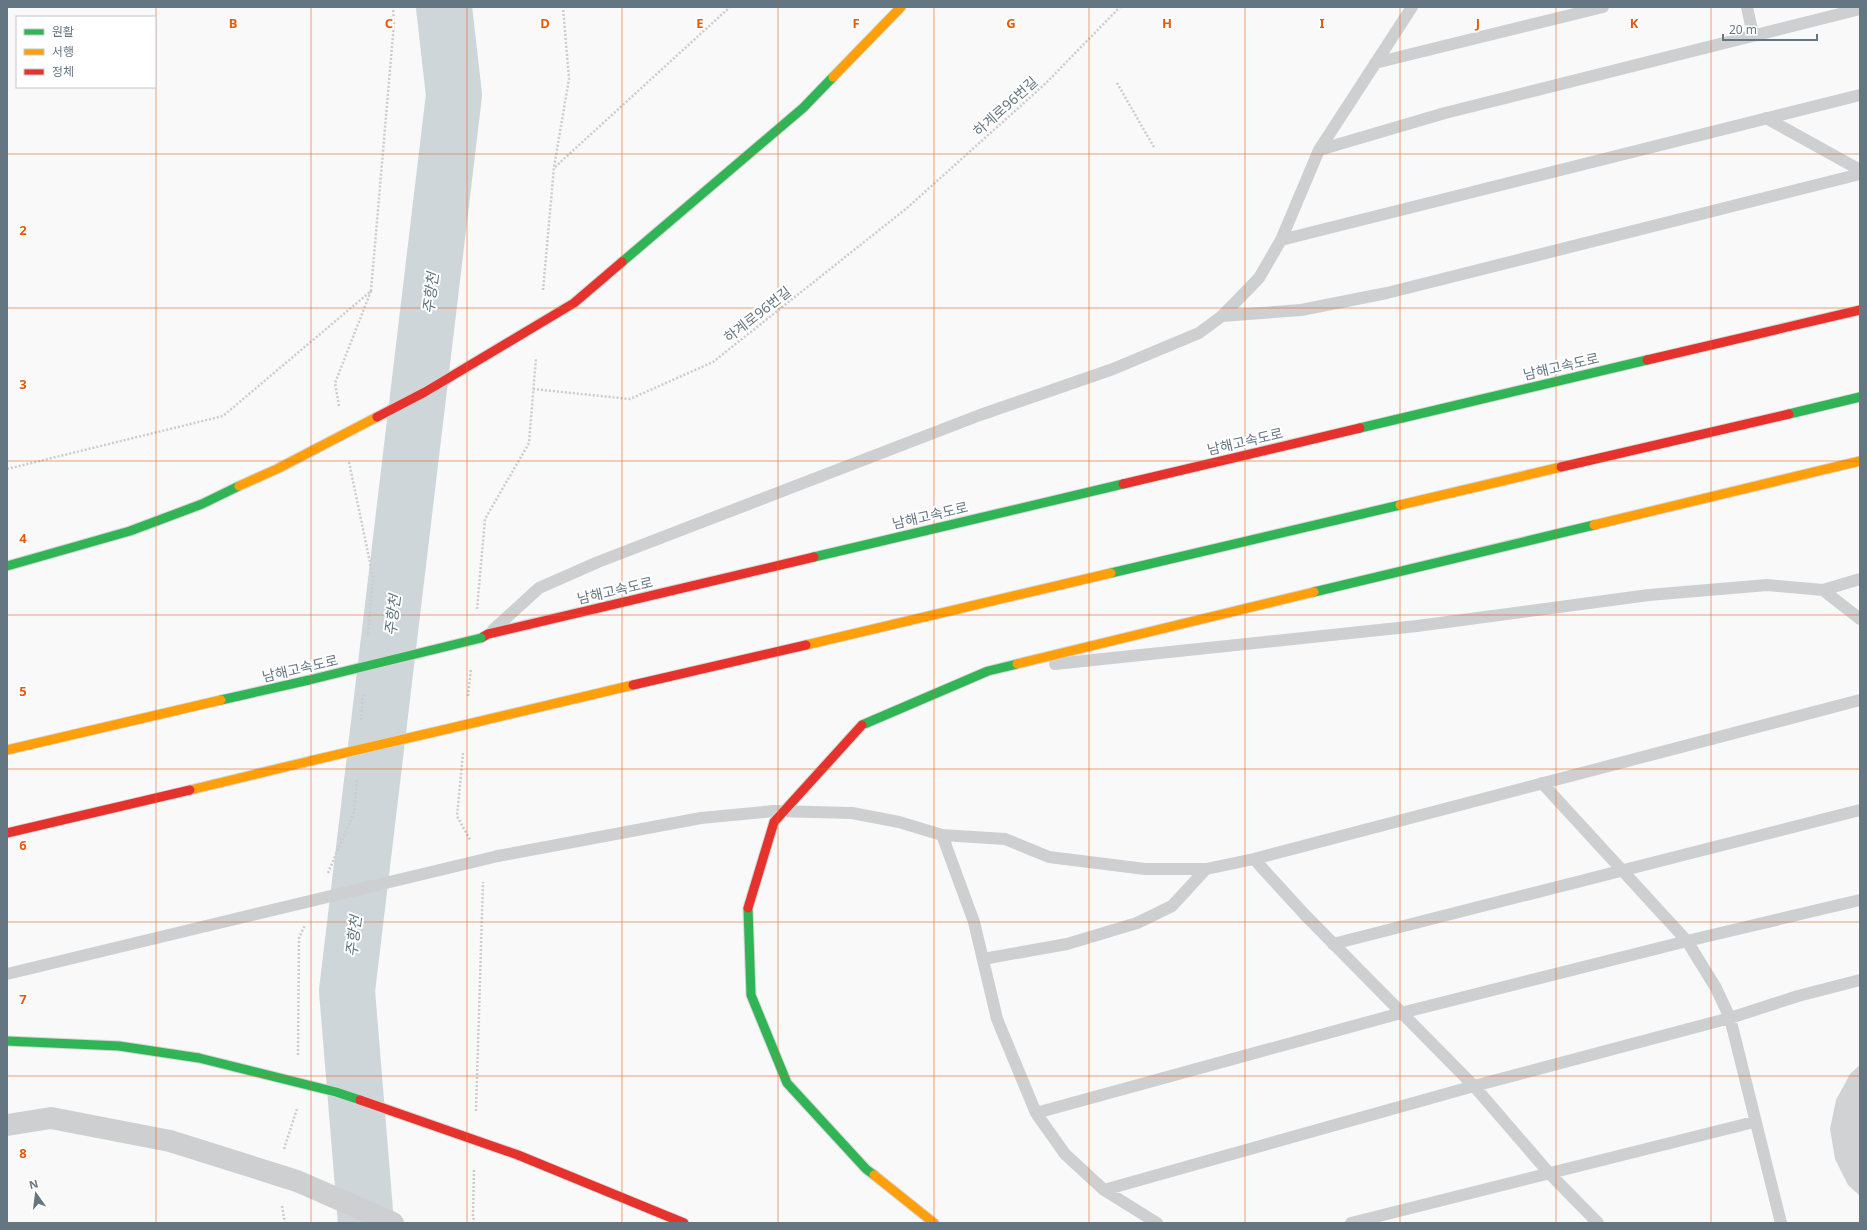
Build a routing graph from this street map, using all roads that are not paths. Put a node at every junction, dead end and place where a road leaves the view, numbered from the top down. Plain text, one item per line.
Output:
1 (901, 7) edge
2 (1412, 7) edge
3 (1603, 7) edge
4 (1747, 7) edge
5 (1860, 8) edge
6 (1754, 35) junction
7 (1375, 63) junction
8 (1860, 95) edge
9 (1766, 118) junction
10 (1319, 150) junction
11 (1860, 170) edge
12 (1860, 174) edge
13 (1281, 240) junction
14 (1860, 310) edge
15 (1222, 316) junction
16 (1860, 397) edge
17 (1860, 461) edge
18 (7, 566) edge
19 (1860, 579) edge
20 (1823, 590) junction
21 (1860, 619) edge
22 (484, 636) junction
23 (988, 671) junction
24 (1860, 700) edge
25 (7, 750) edge
26 (1542, 783) junction
27 (1860, 810) edge
28 (7, 833) edge
29 (942, 835) junction
30 (1254, 859) junction
31 (1206, 869) junction
32 (1622, 871) junction
33 (1860, 900) edge
34 (1687, 942) junction
35 (1333, 944) junction
36 (983, 959) junction
37 (7, 974) edge
38 (1860, 980) edge
39 (1401, 1013) junction
40 (1730, 1018) junction
41 (7, 1041) edge
42 (1474, 1086) junction
43 (1036, 1113) junction
44 (1754, 1122) junction
45 (7, 1125) edge
46 (1549, 1173) junction
47 (1104, 1190) junction
48 (394, 1223) edge
49 (684, 1223) edge
50 (934, 1223) edge
51 (1157, 1223) edge
52 (1350, 1223) edge
53 (1598, 1223) edge
54 (1781, 1223) edge

1 - 18 highway, bridge
2 - 7 lane
3 - 7 lane
4 - 6 lane
5 - 6 lane
6 - 10 lane
7 - 10 lane
8 - 9 lane
9 - 11 lane
9 - 13 lane
10 - 13 lane
12 - 15 lane
13 - 15 lane
14 - 22 highway, 남해고속도로
15 - 22 lane
16 - 28 highway, bridge
17 - 23 highway
19 - 20 lane
20 - 21 lane
20 - 23 lane
22 - 25 highway, 남해고속도로, bridge
23 - 50 highway, bridge
24 - 26 lane
26 - 30 lane
26 - 32 lane
27 - 32 lane
29 - 31 lane
29 - 36 lane
29 - 37 lane, bridge
30 - 31 lane
30 - 35 lane
31 - 36 lane
32 - 34 lane
32 - 35 lane
33 - 34 lane
34 - 39 lane
34 - 40 lane
35 - 39 lane
36 - 43 lane
38 - 40 lane
39 - 42 lane
39 - 43 lane
40 - 42 lane
40 - 44 lane
41 - 49 highway, bridge
42 - 46 lane
42 - 47 lane
43 - 47 lane
44 - 46 lane
44 - 54 lane
45 - 48 street
46 - 52 lane
46 - 53 lane
47 - 51 lane

